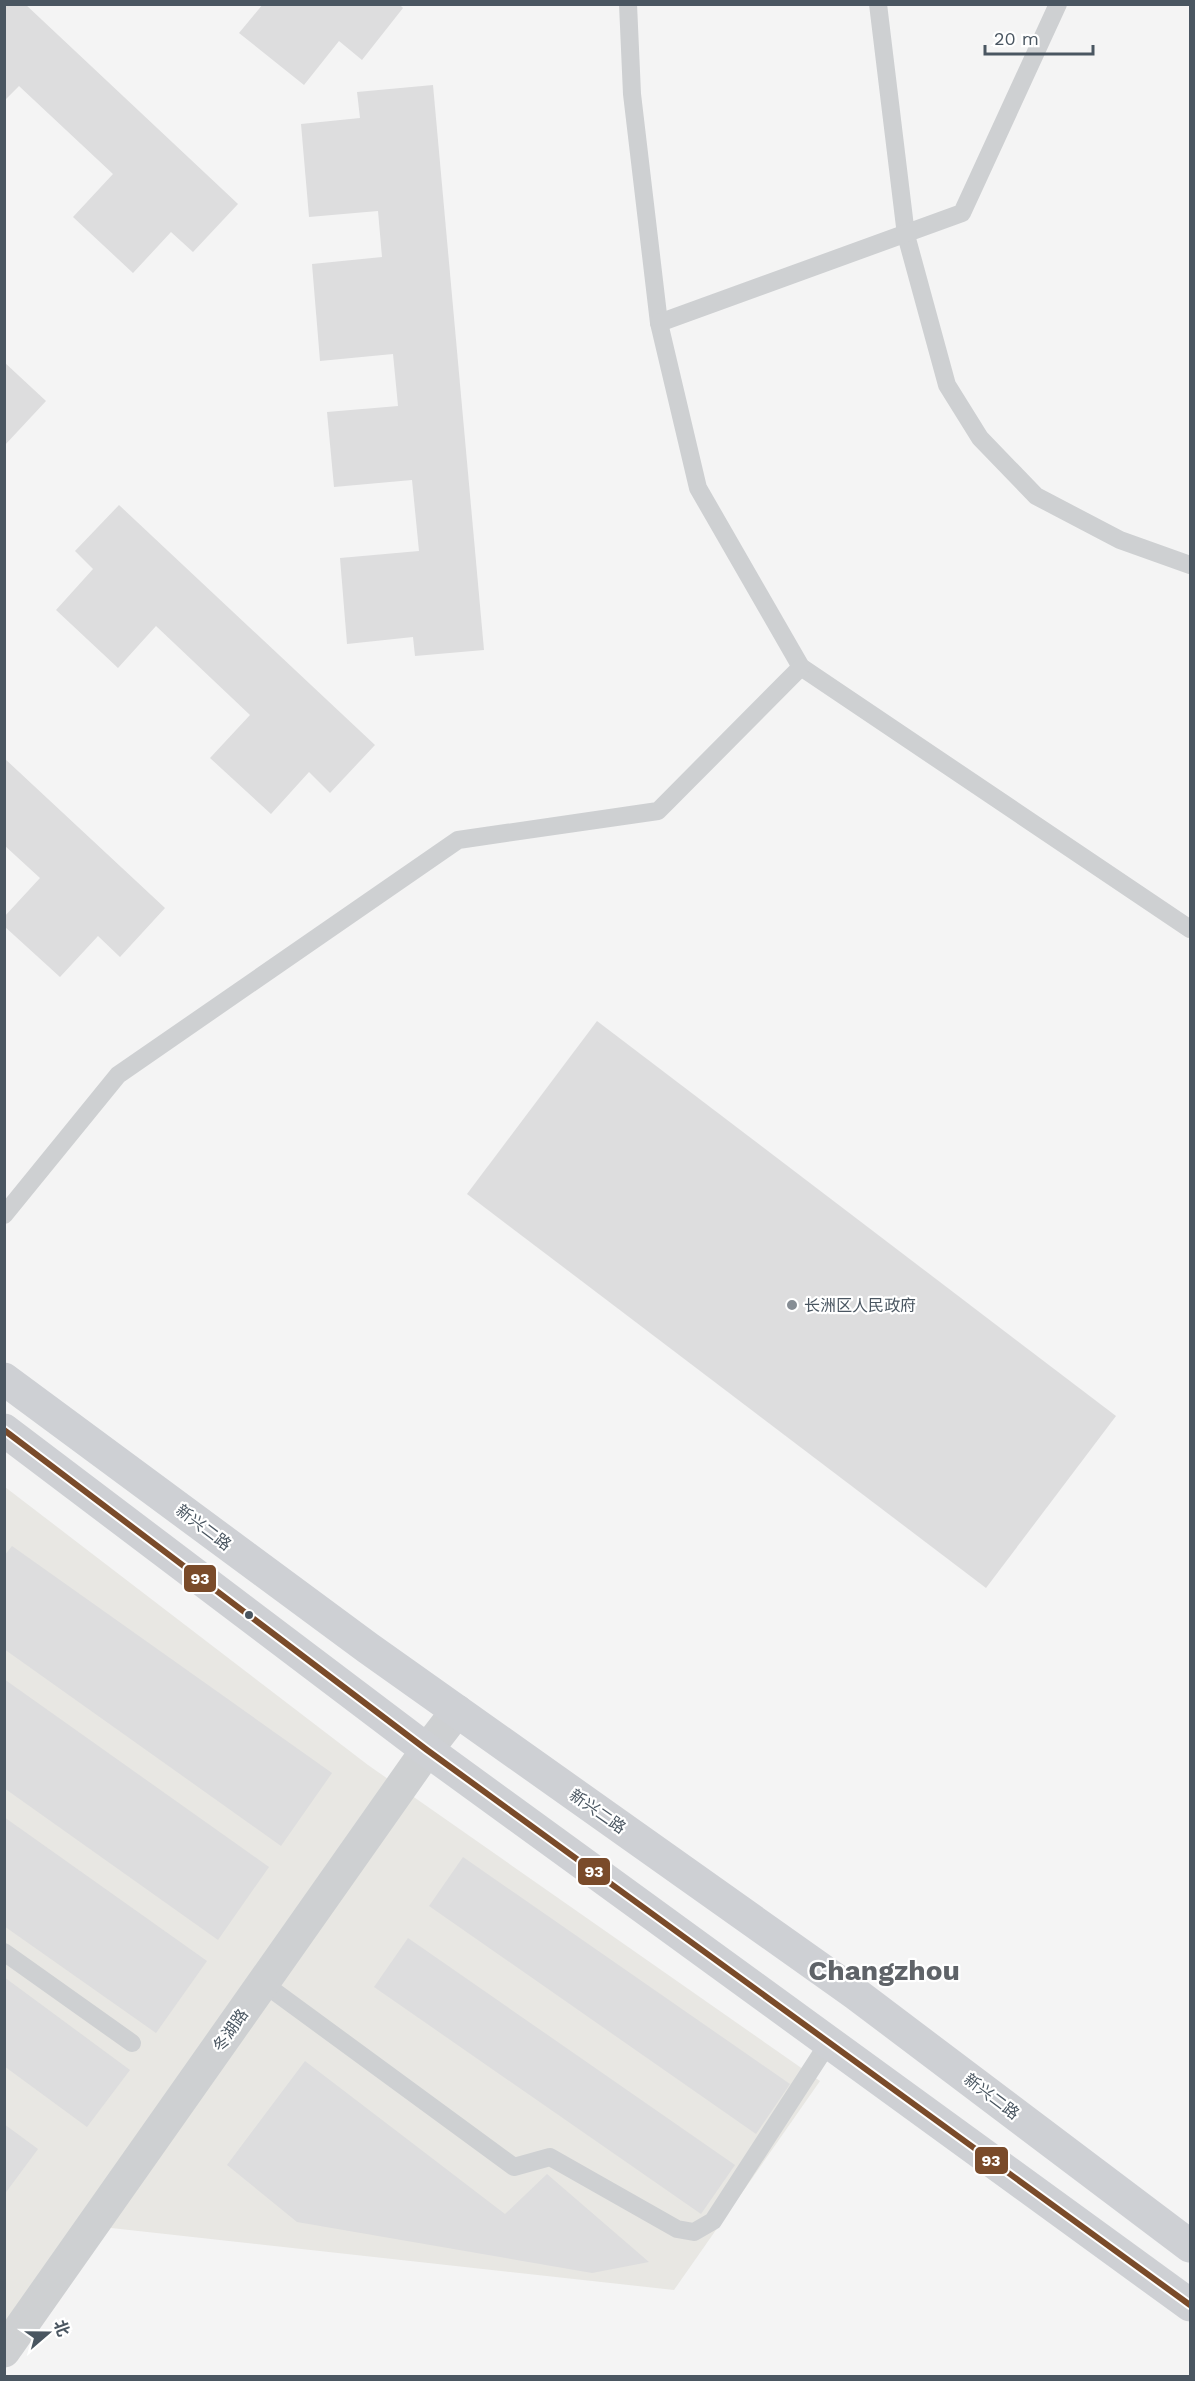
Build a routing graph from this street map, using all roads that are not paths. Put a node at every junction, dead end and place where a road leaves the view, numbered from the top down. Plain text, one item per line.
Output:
1 (628, 4) edge
2 (878, 4) edge
3 (1058, 4) edge
4 (906, 235) junction
5 (659, 323) junction
6 (1191, 565) edge
7 (801, 667) junction
8 (1191, 929) edge
9 (4, 1215) edge
10 (4, 1379) edge
11 (4, 1430) edge
12 (457, 1711) junction
13 (427, 1750) junction
14 (4, 1952) edge
15 (263, 1983) junction
16 (829, 2042) junction
17 (132, 2043) dead end
18 (1191, 2246) edge
19 (1191, 2305) edge
20 (4, 2351) edge

1 - 5 lane
2 - 4 lane
3 - 4 lane
4 - 5 lane
4 - 6 lane
5 - 7 lane
7 - 8 lane
7 - 9 lane
10 - 12 main road, 新兴二路
11 - 13 main road
12 - 13 street, 冬湖路
12 - 18 main road, 新兴二路
13 - 15 street, 冬湖路
13 - 16 main road
14 - 17 lane
15 - 16 lane
15 - 20 street, 冬湖路
16 - 19 main road

